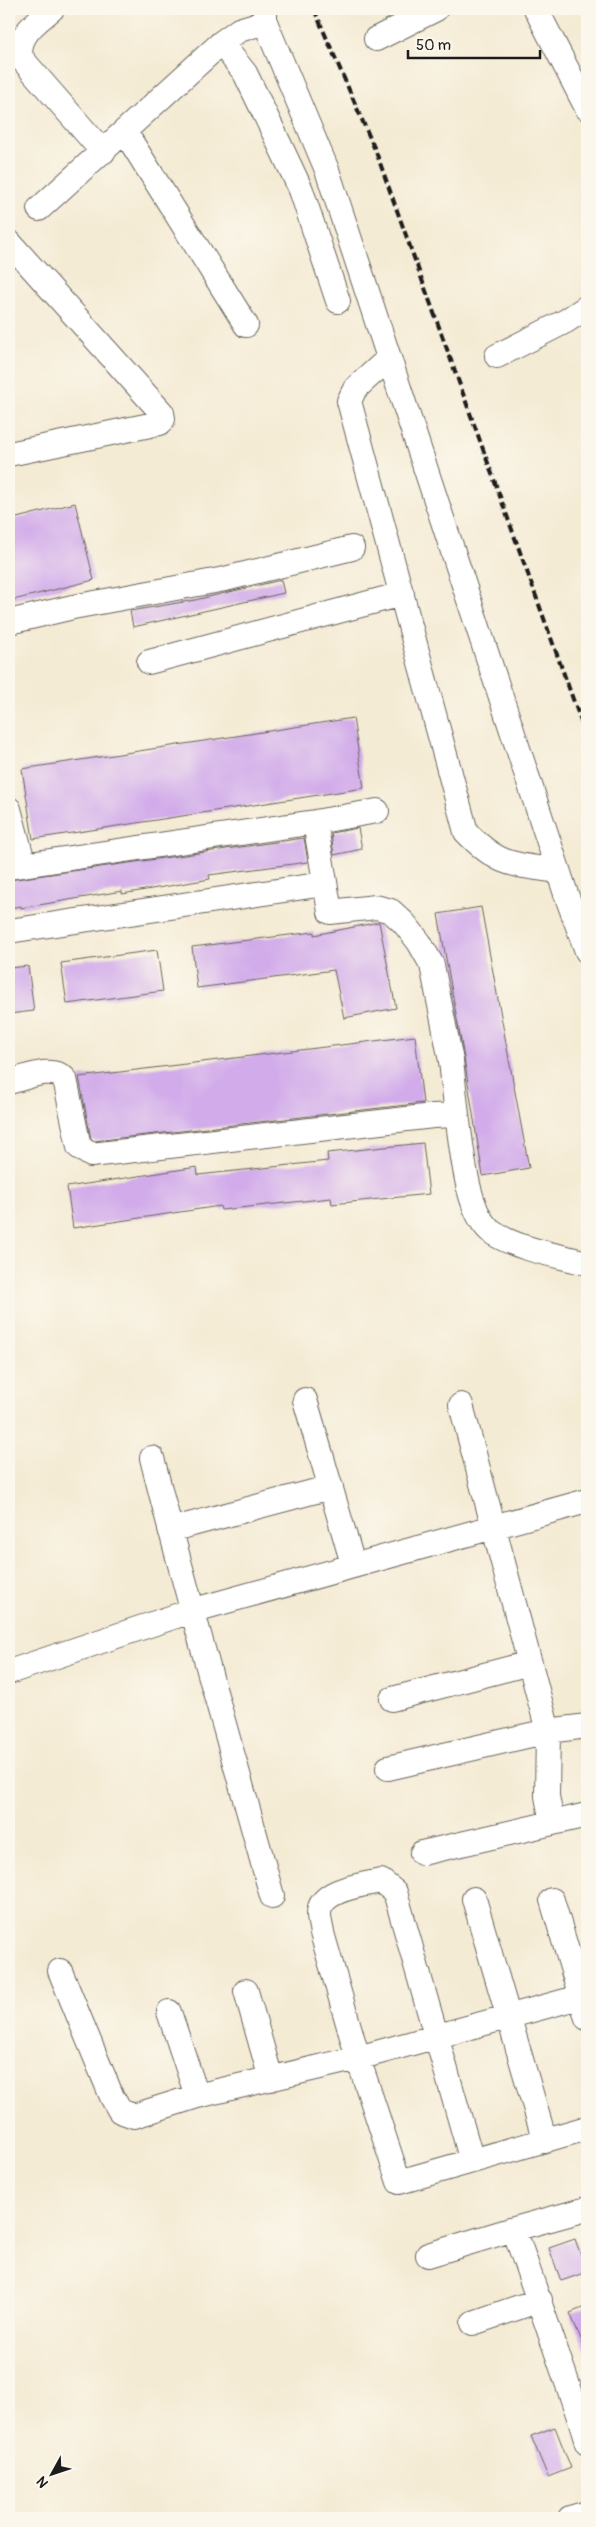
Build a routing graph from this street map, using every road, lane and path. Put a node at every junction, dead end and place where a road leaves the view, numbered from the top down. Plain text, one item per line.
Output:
1 (52, 9) edge
2 (436, 9) edge
3 (536, 9) edge
4 (265, 16) edge
5 (376, 40) dead end
6 (220, 43) junction
7 (587, 108) edge
8 (125, 132) junction
9 (103, 152) junction
10 (39, 209) dead end
11 (9, 242) edge
12 (338, 301) dead end
13 (587, 307) edge
14 (246, 325) dead end
15 (497, 356) dead end
16 (389, 358) junction
17 (9, 454) edge
18 (352, 548) dead end
19 (402, 594) junction
20 (9, 622) edge
21 (149, 662) dead end
22 (9, 810) edge
23 (376, 811) dead end
24 (315, 822) junction
25 (16, 866) edge
26 (558, 871) junction
27 (324, 884) junction
28 (9, 930) edge
29 (587, 950) edge
30 (9, 1082) edge
31 (457, 1115) junction
32 (587, 1264) edge
33 (305, 1400) dead end
34 (461, 1405) dead end
35 (152, 1458) dead end
36 (330, 1487) junction
37 (587, 1501) edge
38 (495, 1528) junction
39 (170, 1530) junction
40 (353, 1564) junction
41 (191, 1610) junction
42 (530, 1663) junction
43 (9, 1672) edge
44 (392, 1700) dead end
45 (587, 1726) edge
46 (548, 1731) junction
47 (388, 1768) dead end
48 (587, 1815) edge
49 (552, 1823) junction
50 (422, 1853) dead end
51 (272, 1896) dead end
52 (474, 1899) dead end
53 (552, 1900) dead end
54 (60, 1971) dead end
55 (246, 1991) dead end
56 (585, 2003) edge
57 (169, 2012) dead end
58 (508, 2017) junction
59 (436, 2037) junction
60 (358, 2058) junction
61 (272, 2079) junction
62 (197, 2096) junction
63 (587, 2128) edge
64 (545, 2141) junction
65 (472, 2161) junction
66 (587, 2211) edge
67 (514, 2229) junction
68 (428, 2255) dead end
69 (540, 2300) junction
70 (473, 2323) dead end
71 (583, 2419) edge
72 (587, 2443) edge
73 (587, 2513) edge
74 (570, 2518) edge

1 - 9 street
2 - 5 street
3 - 7 street
4 - 6 street
4 - 16 street
6 - 8 street
6 - 12 street
8 - 9 street
8 - 14 street
9 - 10 street
11 - 17 street
13 - 15 street
16 - 19 street
16 - 26 street
18 - 20 street
19 - 21 street
19 - 26 street
22 - 25 street
23 - 24 street
24 - 25 street
24 - 27 street
26 - 29 street
27 - 28 street
27 - 31 street
30 - 31 street
31 - 32 street
33 - 36 street
34 - 38 street
35 - 39 street
36 - 39 street
36 - 40 street
37 - 38 street
38 - 40 street
38 - 42 street
39 - 41 street
40 - 41 street
41 - 43 street
41 - 51 street
42 - 44 street
42 - 46 street
45 - 46 street
46 - 47 street
46 - 49 street
48 - 49 street
49 - 50 street
52 - 58 street
53 - 56 street
54 - 62 street
55 - 61 street
56 - 58 street
57 - 62 street
58 - 59 street
58 - 64 street
59 - 60 street
59 - 60 street
59 - 65 street
60 - 61 street
60 - 65 street
61 - 62 street
63 - 64 street
64 - 65 street
66 - 67 street
67 - 68 street
67 - 69 street
69 - 70 street
69 - 71 street
71 - 72 street
73 - 74 street

